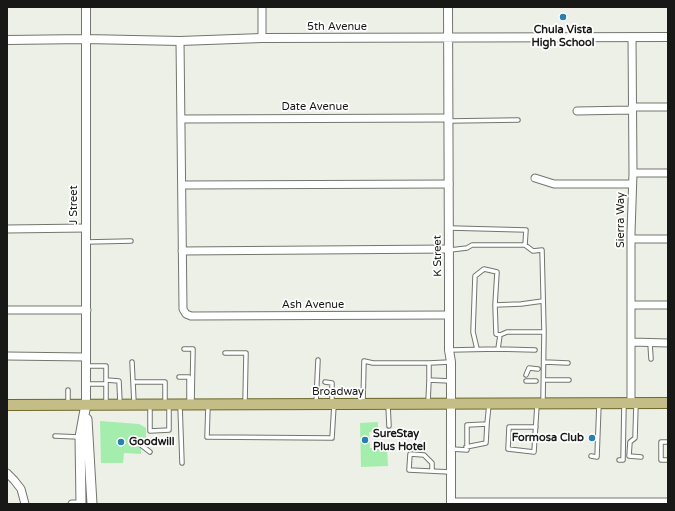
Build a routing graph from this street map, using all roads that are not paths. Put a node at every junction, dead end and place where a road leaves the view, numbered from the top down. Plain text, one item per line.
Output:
1 (86, 7) edge
2 (262, 7) edge
3 (448, 7) edge
4 (632, 37) junction
5 (668, 37) edge
6 (262, 38) junction
7 (448, 38) junction
8 (86, 39) junction
9 (7, 40) edge
10 (180, 41) junction
11 (668, 107) edge
12 (632, 109) junction
13 (577, 111) dead end
14 (182, 119) junction
15 (448, 119) junction
16 (518, 120) dead end
17 (633, 173) junction
18 (668, 173) edge
19 (535, 178) dead end
20 (449, 184) junction
21 (632, 184) junction
22 (183, 185) junction
23 (86, 228) junction
24 (449, 228) junction
25 (7, 229) edge
26 (632, 239) junction
27 (668, 239) edge
28 (131, 241) dead end
29 (86, 242) junction
30 (525, 245) junction
31 (449, 250) junction
32 (182, 251) junction
33 (543, 301) junction
34 (495, 305) junction
35 (632, 305) junction
36 (668, 305) edge
37 (7, 310) edge
38 (86, 310) junction
39 (449, 315) junction
40 (544, 332) junction
41 (500, 335) junction
42 (632, 342) junction
43 (650, 342) junction
44 (668, 342) edge
45 (184, 349) dead end
46 (477, 349) junction
47 (498, 349) junction
48 (449, 350) junction
49 (535, 350) dead end
50 (225, 353) dead end
51 (7, 356) edge
52 (86, 357) junction
53 (651, 359) dead end
54 (318, 360) dead end
55 (132, 362) dead end
56 (451, 362) junction
57 (544, 362) junction
58 (429, 363) junction
59 (568, 363) dead end
60 (86, 366) junction
61 (538, 369) dead end
62 (526, 375) dead end
63 (179, 377) dead end
64 (429, 380) junction
65 (544, 380) junction
66 (569, 380) dead end
67 (450, 381) junction
68 (526, 381) dead end
69 (536, 381) dead end
70 (106, 382) junction
71 (133, 382) junction
72 (325, 382) dead end
73 (86, 384) junction
74 (68, 390) dead end
75 (540, 403) junction
76 (599, 403) junction
77 (631, 403) junction
78 (668, 403) edge
79 (68, 404) junction
80 (86, 404) junction
81 (106, 404) junction
82 (120, 404) junction
83 (134, 404) junction
84 (150, 404) junction
85 (167, 404) junction
86 (187, 404) junction
87 (208, 404) junction
88 (245, 404) junction
89 (316, 404) junction
90 (333, 404) junction
91 (363, 404) junction
92 (388, 404) junction
93 (428, 404) junction
94 (450, 404) junction
95 (489, 404) junction
96 (7, 405) edge
97 (487, 424) junction
98 (389, 426) dead end
99 (536, 427) junction
100 (55, 436) dead end
101 (80, 437) junction
102 (150, 441) dead end
103 (668, 442) edge
104 (466, 447) junction
105 (451, 448) junction
106 (150, 452) dead end
107 (591, 456) dead end
108 (641, 457) dead end
109 (619, 460) dead end
110 (668, 460) edge
111 (182, 463) dead end
112 (432, 471) junction
113 (451, 472) junction
114 (7, 473) edge
115 (668, 502) edge
116 (451, 503) edge
117 (631, 503) edge
118 (25, 504) edge
119 (72, 504) edge
120 (81, 504) edge
121 (92, 504) edge

1 - 8 street, J Street
2 - 6 street
3 - 7 street, K Street
4 - 5 street, 5th Avenue
4 - 7 street, 5th Avenue
4 - 12 street, Sierra Way
6 - 7 street, 5th Avenue
6 - 10 street, 5th Avenue
7 - 15 street, K Street
8 - 9 street, 5th Avenue
8 - 10 street, 5th Avenue
8 - 23 street, J Street
10 - 14 street
11 - 12 street
12 - 13 street
12 - 17 street, Sierra Way
14 - 15 street, Date Avenue
14 - 22 street
15 - 16 lane
15 - 20 street, K Street
17 - 18 street
17 - 21 street, Sierra Way
19 - 21 street
20 - 22 street
20 - 24 street, K Street
21 - 26 street, Sierra Way
22 - 32 street
23 - 25 street
23 - 29 street, J Street
24 - 30 lane
24 - 31 street, K Street
26 - 27 street
26 - 35 street, Sierra Way
28 - 29 lane
29 - 38 street, J Street
30 - 31 lane
30 - 33 lane
31 - 32 street
31 - 39 street, K Street
32 - 39 street, Ash Avenue
33 - 34 lane
33 - 40 lane
34 - 41 lane
34 - 46 lane
35 - 36 street
35 - 42 street, Sierra Way
37 - 38 street
38 - 52 street, J Street
39 - 48 street, K Street
40 - 41 lane
40 - 57 lane
41 - 47 lane
42 - 43 street
42 - 77 street, Sierra Way
43 - 44 street
43 - 53 lane
45 - 86 lane
46 - 47 lane
46 - 48 lane
47 - 49 lane
48 - 56 street, K Street
50 - 88 lane
51 - 52 street
52 - 60 street, J Street
54 - 89 lane
55 - 71 lane
56 - 58 lane
56 - 67 street, K Street
57 - 59 lane
57 - 65 lane
58 - 64 lane
58 - 91 lane
60 - 70 lane
60 - 73 street, J Street
61 - 62 lane
63 - 86 lane
64 - 67 lane
64 - 93 lane
65 - 66 lane
65 - 75 lane
67 - 94 street, K Street
68 - 69 lane
70 - 73 lane
70 - 81 lane
70 - 82 lane
71 - 83 lane
71 - 85 lane
72 - 90 lane
73 - 80 street, J Street
74 - 79 lane
75 - 76 main road, Broadway
75 - 95 main road, Broadway
75 - 99 lane
76 - 77 main road, Broadway
76 - 107 lane
77 - 78 main road, Broadway
77 - 108 lane
77 - 109 lane
79 - 80 main road, Broadway
79 - 96 main road, Broadway
80 - 81 main road, Broadway
80 - 101 main road, J Street
80 - 121 main road, J Street
81 - 82 main road, Broadway
82 - 83 main road, Broadway
83 - 84 main road, Broadway
84 - 85 main road, Broadway
84 - 85 lane
85 - 86 main road, Broadway
86 - 87 main road, Broadway
86 - 111 lane
87 - 88 main road, Broadway
87 - 90 lane
88 - 89 main road, Broadway
89 - 90 main road, Broadway
90 - 91 main road, Broadway
91 - 92 main road, Broadway
92 - 93 main road, Broadway
92 - 98 lane
93 - 94 main road, Broadway
94 - 95 main road, Broadway
94 - 105 street, K Street
95 - 97 lane
97 - 104 lane
97 - 104 lane
99 - 99 lane
100 - 101 lane
101 - 120 main road, J Street
102 - 106 lane
103 - 110 lane
104 - 105 lane
105 - 113 street, K Street
112 - 112 lane
112 - 113 lane
113 - 116 street, K Street
114 - 118 street
115 - 117 street
116 - 117 street
119 - 120 street

